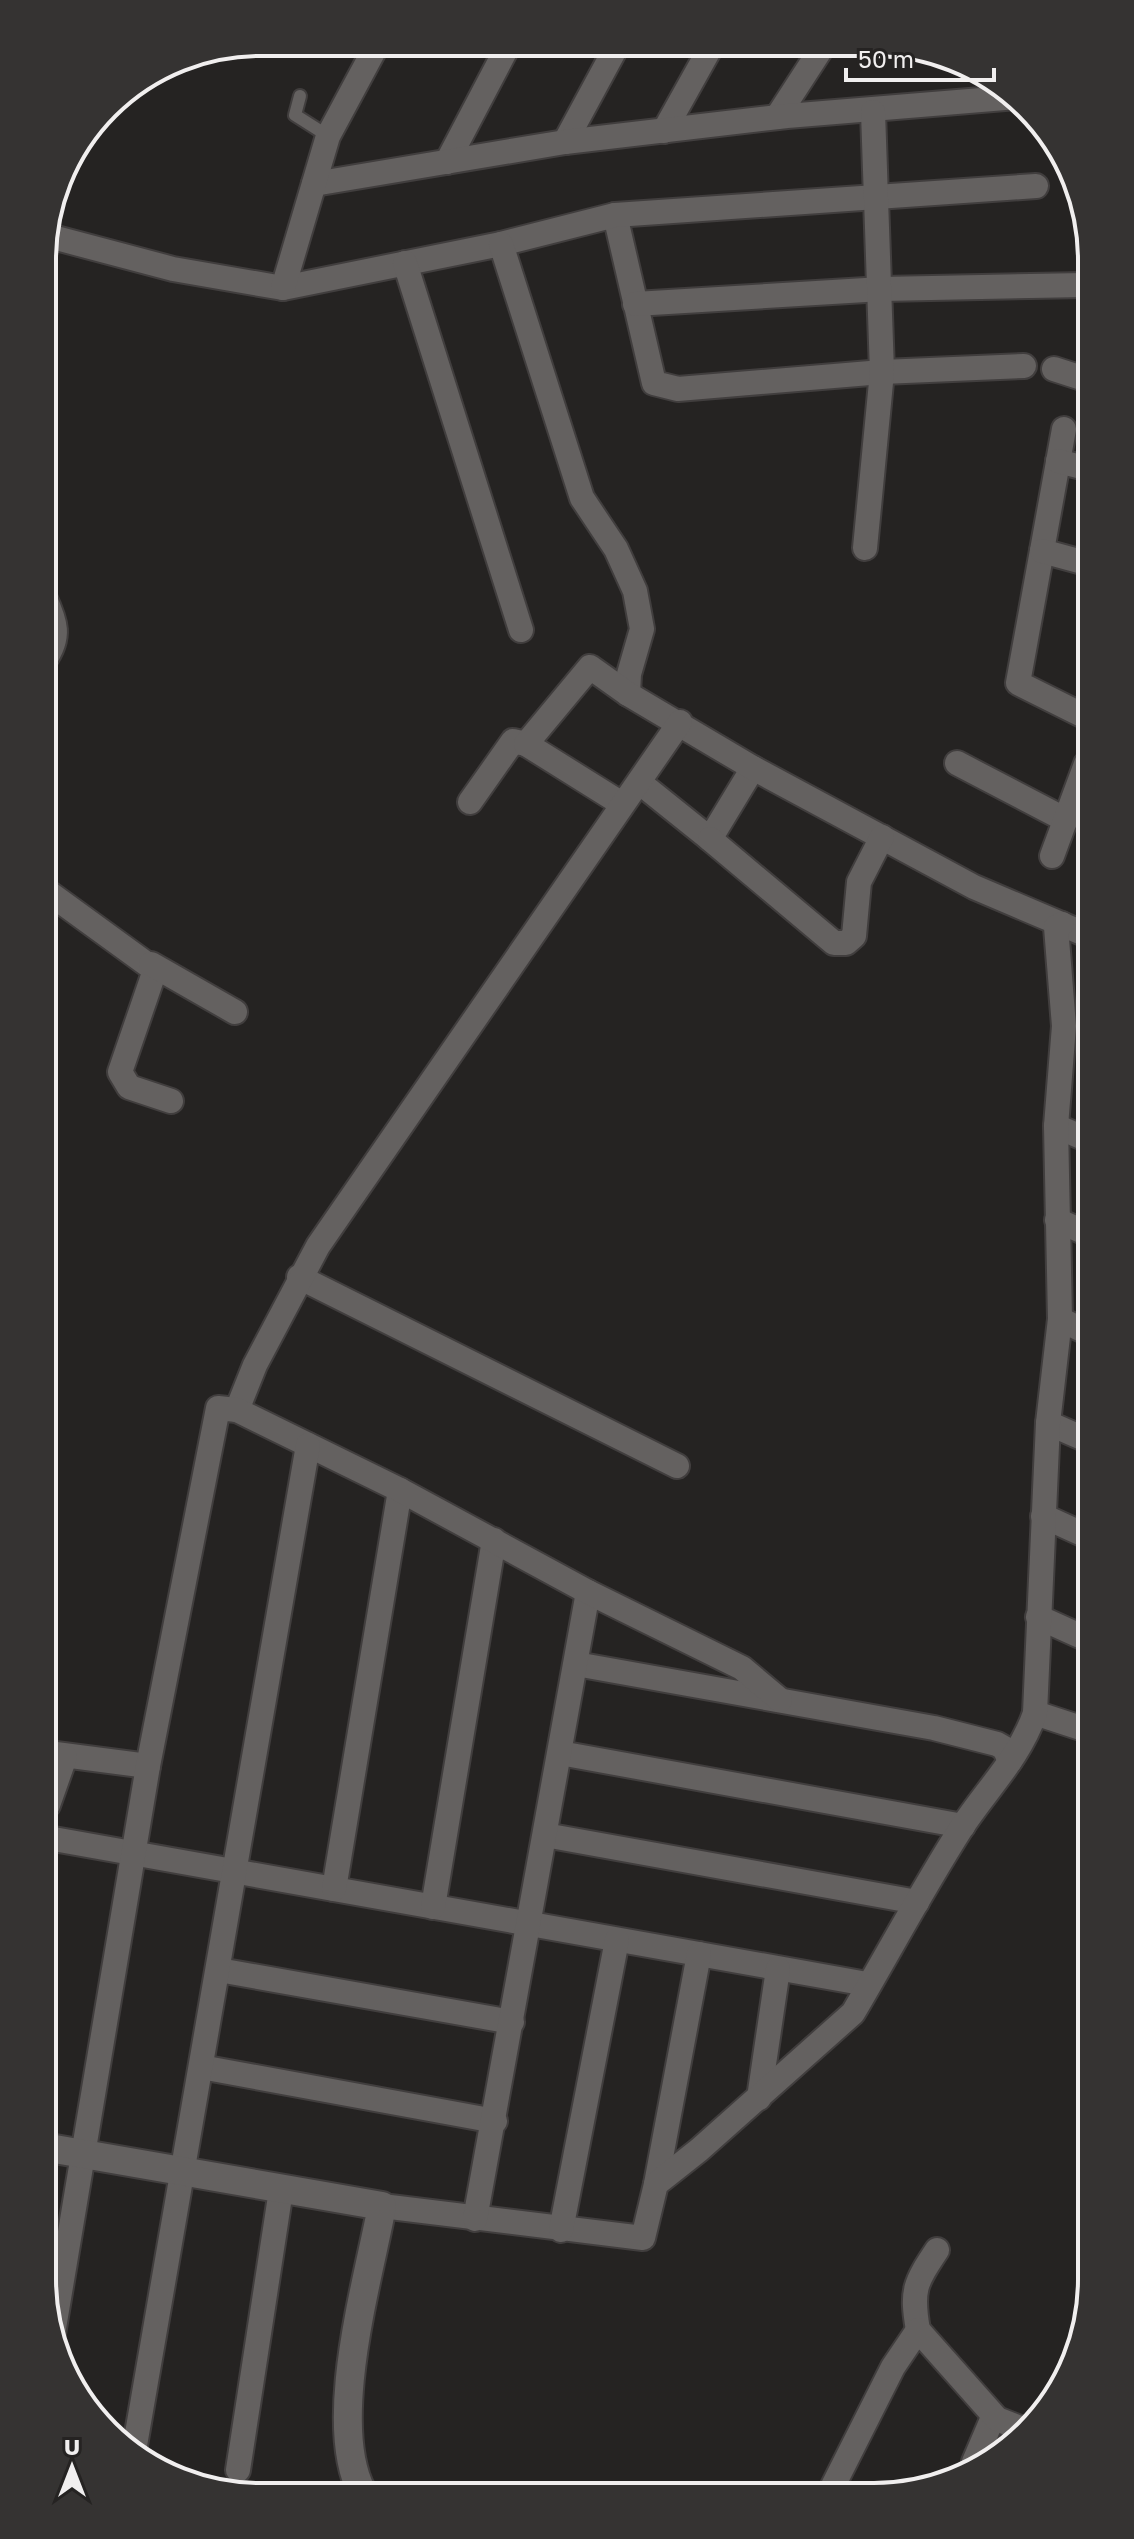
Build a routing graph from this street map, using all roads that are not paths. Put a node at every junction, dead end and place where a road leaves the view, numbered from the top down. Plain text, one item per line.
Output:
1 (371, 56) edge
2 (503, 56) edge
3 (612, 56) edge
4 (706, 56) edge
5 (817, 56) edge
6 (300, 96) dead end
7 (998, 99) edge
8 (873, 112) junction
9 (777, 117) junction
10 (664, 131) junction
11 (328, 136) junction
12 (565, 142) junction
13 (447, 162) junction
14 (314, 184) junction
15 (1036, 186) dead end
16 (878, 199) junction
17 (615, 215) junction
18 (57, 238) edge
19 (501, 244) junction
20 (405, 263) junction
21 (1078, 285) edge
22 (283, 288) junction
23 (882, 289) junction
24 (635, 304) junction
25 (1024, 366) dead end
26 (1054, 369) dead end
27 (882, 372) junction
28 (1078, 377) edge
29 (1064, 429) dead end
30 (1058, 461) junction
31 (1078, 466) edge
32 (865, 548) dead end
33 (1042, 551) junction
34 (1078, 561) edge
35 (521, 630) dead end
36 (628, 694) junction
37 (1078, 713) edge
38 (680, 722) junction
39 (526, 744) junction
40 (957, 763) dead end
41 (753, 768) junction
42 (639, 782) junction
43 (1078, 786) edge
44 (470, 802) dead end
45 (622, 804) junction
46 (1066, 820) junction
47 (882, 837) junction
48 (710, 839) junction
49 (1052, 856) dead end
50 (56, 898) edge
51 (1062, 924) junction
52 (1078, 931) edge
53 (151, 964) junction
54 (235, 1012) dead end
55 (1064, 1026) junction
56 (1078, 1032) edge
57 (171, 1101) dead end
58 (1056, 1126) junction
59 (1078, 1136) edge
60 (1057, 1220) junction
61 (1078, 1229) edge
62 (299, 1277) junction
63 (1060, 1319) junction
64 (1078, 1328) edge
65 (237, 1410) junction
66 (1048, 1423) junction
67 (1078, 1436) edge
68 (308, 1445) junction
69 (677, 1466) dead end
70 (400, 1490) junction
71 (1043, 1516) junction
72 (1078, 1532) edge
73 (494, 1540) junction
74 (588, 1592) junction
75 (1038, 1617) junction
76 (1078, 1635) edge
77 (576, 1664) junction
78 (780, 1700) junction
79 (1035, 1713) junction
80 (1078, 1727) edge
81 (560, 1753) junction
82 (56, 1755) edge
83 (1010, 1761) junction
84 (148, 1766) junction
85 (963, 1826) junction
86 (545, 1835) junction
87 (56, 1839) edge
88 (135, 1852) junction
89 (236, 1874) junction
90 (334, 1889) junction
91 (917, 1902) junction
92 (433, 1907) junction
93 (529, 1921) junction
94 (617, 1940) junction
95 (699, 1954) junction
96 (778, 1969) junction
97 (219, 1970) junction
98 (867, 1984) junction
99 (512, 2022) junction
100 (201, 2067) junction
101 (759, 2098) junction
102 (495, 2121) junction
103 (56, 2149) edge
104 (83, 2154) junction
105 (184, 2174) junction
106 (656, 2184) junction
107 (281, 2190) junction
108 (382, 2206) junction
109 (475, 2219) junction
110 (561, 2230) junction
111 (937, 2250) dead end
112 (58, 2304) edge
113 (918, 2330) junction
114 (997, 2419) junction
115 (1014, 2426) edge
116 (136, 2441) edge
117 (977, 2456) edge
118 (238, 2470) dead end
119 (358, 2483) edge
120 (835, 2483) edge

1 - 11 street
2 - 13 street
3 - 12 street
4 - 10 street
5 - 9 street
6 - 11 lane
7 - 8 street
8 - 9 street
8 - 16 street
9 - 10 street
10 - 12 street
11 - 14 street
12 - 13 street
13 - 14 street
14 - 22 street
15 - 16 street
16 - 17 street
16 - 23 street
17 - 19 street
17 - 24 street
18 - 22 street
19 - 20 street
19 - 36 street
20 - 22 street
20 - 35 street
21 - 23 street
23 - 24 street
23 - 27 street
24 - 27 street
25 - 27 street
26 - 28 street
27 - 32 street
29 - 30 street
30 - 31 street
30 - 33 street
33 - 34 street
33 - 37 street
36 - 38 street
36 - 39 street
38 - 41 street
38 - 42 street
39 - 44 street
39 - 45 street
40 - 46 street
41 - 47 street
41 - 48 street
42 - 45 street
42 - 48 street
43 - 46 street
45 - 62 street
46 - 49 street
47 - 48 street
47 - 51 street
50 - 53 street
51 - 52 street
51 - 55 street
53 - 54 street
53 - 57 street
55 - 56 street
55 - 58 street
58 - 59 street
58 - 60 street
60 - 61 street
60 - 63 street
62 - 65 street
62 - 69 street
63 - 64 street
63 - 66 street
65 - 68 street
65 - 84 street
66 - 67 street
66 - 71 street
68 - 70 street
68 - 89 street
70 - 73 street
70 - 90 street
71 - 72 street
71 - 75 street
73 - 74 street
73 - 92 street
74 - 77 street
74 - 78 street
75 - 76 street
75 - 79 street
77 - 78 street
77 - 81 street
78 - 83 street
79 - 80 street
79 - 83 street
81 - 85 street
81 - 86 street
82 - 84 street
83 - 85 street
84 - 88 street
85 - 91 street
86 - 91 street
86 - 93 street
87 - 88 street
88 - 89 street
88 - 104 street
89 - 90 street
89 - 97 street
90 - 92 street
91 - 98 street
92 - 93 street
93 - 94 street
93 - 99 street
94 - 95 street
94 - 110 street
95 - 96 street
95 - 106 street
96 - 98 street
96 - 101 street
97 - 99 street
97 - 100 street
98 - 101 street
99 - 102 street
100 - 102 street
100 - 105 street
101 - 106 street
102 - 109 street
103 - 104 street
104 - 105 street
104 - 112 street
105 - 107 street
105 - 116 street
106 - 110 street
107 - 108 street
107 - 118 street
108 - 109 street
108 - 119 street
109 - 110 street
111 - 113 street
113 - 114 street
113 - 120 street
114 - 115 street
114 - 117 street

